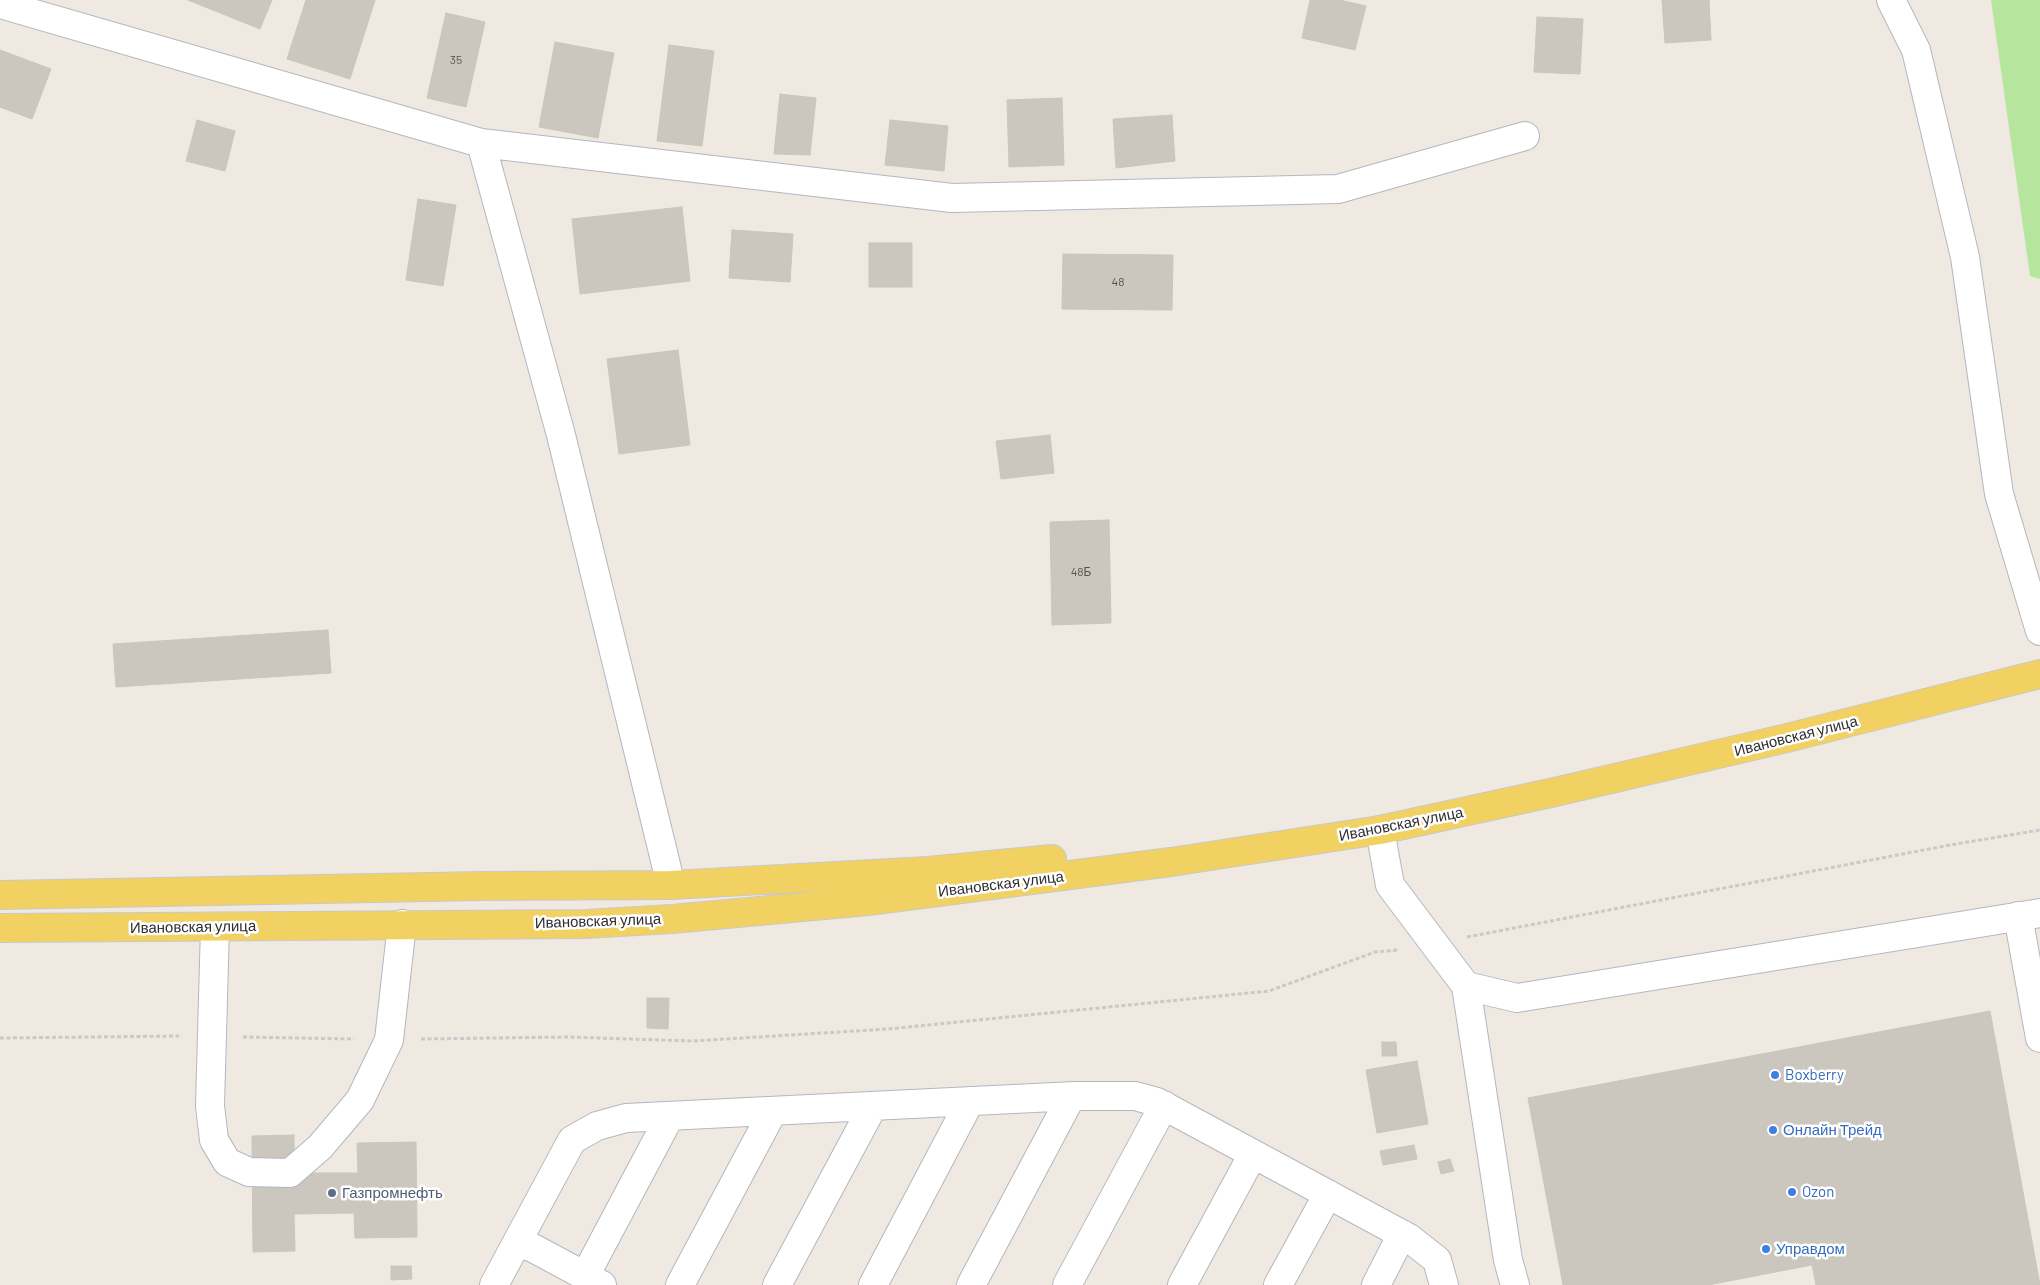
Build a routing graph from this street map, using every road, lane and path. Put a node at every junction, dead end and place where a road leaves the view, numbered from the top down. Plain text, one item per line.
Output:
1 (1891, 0) edge
2 (0, 4) edge
3 (1525, 136) dead end
4 (481, 143) junction
5 (2040, 631) edge
6 (2040, 660) edge
7 (2040, 674) edge
8 (1982, 683) junction
9 (1380, 830) junction
10 (2040, 830) edge
11 (672, 885) junction
12 (0, 895) edge
13 (2029, 914) edge
14 (402, 924) junction
15 (215, 926) junction
16 (0, 928) edge
17 (1435, 946) junction
18 (1466, 986) junction
19 (213, 1036) junction
20 (0, 1038) edge
21 (2040, 1038) edge
22 (389, 1040) junction
23 (1071, 1097) junction
24 (970, 1102) junction
25 (1164, 1105) junction
26 (873, 1106) junction
27 (773, 1111) junction
28 (670, 1116) junction
29 (1254, 1154) junction
30 (1328, 1194) junction
31 (1402, 1234) junction
32 (518, 1243) junction
33 (594, 1280) edge
34 (494, 1285) edge
35 (680, 1285) edge
36 (777, 1285) edge
37 (874, 1285) edge
38 (971, 1285) edge
39 (1067, 1285) edge
40 (1182, 1285) edge
41 (1278, 1285) edge
42 (1376, 1285) edge
43 (1444, 1285) edge
44 (1515, 1285) edge

1 - 5 street
2 - 4 street
3 - 4 street
4 - 11 street
6 - 8 main road
7 - 8 main road
8 - 9 main road, Ивановская улица
8 - 11 main road
9 - 14 main road, Ивановская улица
9 - 17 street
10 - 17 path
11 - 12 main road
13 - 18 street
13 - 21 street
14 - 15 main road, Ивановская улица
14 - 22 street
15 - 16 main road, Ивановская улица
15 - 19 street
17 - 18 street
17 - 22 path
18 - 44 street
19 - 20 path
19 - 22 path
19 - 22 street
23 - 24 street
23 - 25 street
23 - 38 street
24 - 26 street
24 - 37 street
25 - 29 street
25 - 39 street
26 - 27 street
26 - 36 street
27 - 28 street
27 - 35 street
28 - 32 street
28 - 33 street
29 - 30 street
29 - 40 street
30 - 31 street
30 - 41 street
31 - 42 street
31 - 43 street
32 - 33 street
32 - 34 street

